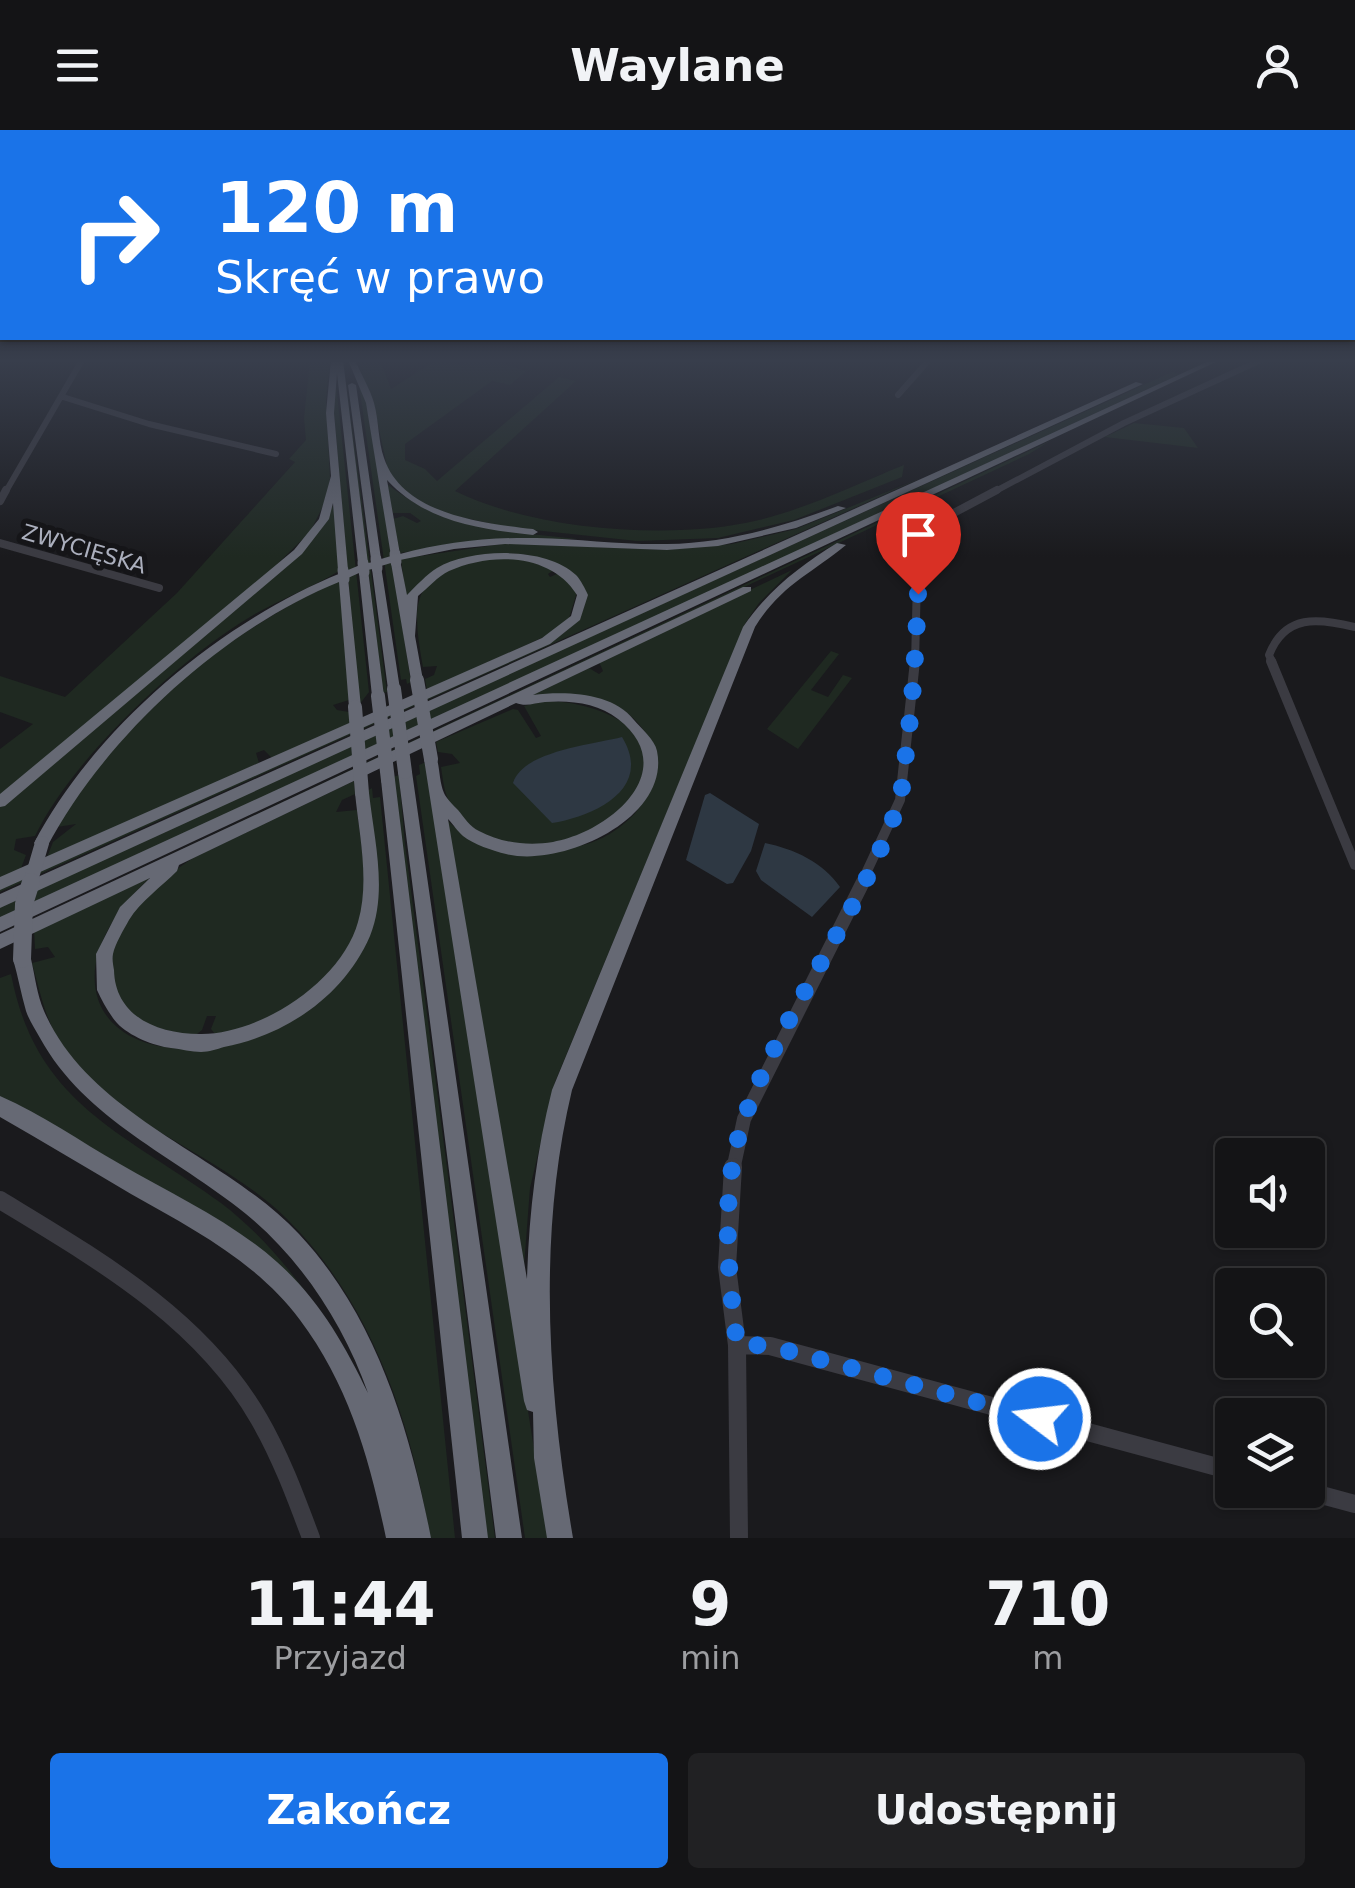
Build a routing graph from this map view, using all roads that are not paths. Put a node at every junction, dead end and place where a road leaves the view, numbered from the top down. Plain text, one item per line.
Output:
1 (44, 426) edge
2 (156, 426) edge
3 (331, 426) edge
4 (348, 426) edge
5 (356, 426) edge
6 (372, 426) edge
7 (1049, 426) edge
8 (1075, 426) edge
9 (1082, 426) edge
10 (1119, 426) edge
11 (1026, 436) junction
12 (276, 454) dead end
13 (378, 459) junction
14 (334, 478) junction
15 (0, 501) edge
16 (740, 540) junction
17 (0, 543) edge
18 (840, 545) junction
19 (370, 566) junction
20 (159, 588) dead end
21 (1355, 627) edge
22 (410, 637) junction
23 (466, 721) junction
24 (396, 776) junction
25 (435, 785) junction
26 (0, 802) edge
27 (233, 831) junction
28 (1355, 865) edge
29 (0, 884) edge
30 (0, 901) edge
31 (0, 925) edge
32 (0, 942) edge
33 (0, 1106) edge
34 (0, 1200) edge
35 (737, 1344) junction
36 (1215, 1466) edge
37 (549, 1468) junction
38 (1325, 1496) edge
39 (1355, 1504) edge
40 (311, 1538) edge
41 (399, 1538) edge
42 (418, 1538) edge
43 (474, 1538) edge
44 (509, 1538) edge
45 (560, 1538) edge
46 (739, 1538) edge

1 - 15 street
2 - 12 street
3 - 14 highway
4 - 19 highway
5 - 19 highway
6 - 13 highway
7 - 11 highway
8 - 31 highway
9 - 18 highway
10 - 35 street
11 - 16 highway
11 - 30 highway
13 - 16 highway
13 - 22 highway
14 - 26 highway
14 - 27 highway, bridge
16 - 42 highway, bridge
17 - 20 street, ZWYCIĘSKA
18 - 23 highway
18 - 37 highway
19 - 24 highway, bridge
19 - 24 highway, bridge
21 - 28 street
22 - 25 highway, bridge
22 - 29 highway
23 - 25 highway
23 - 27 highway
24 - 43 highway
24 - 44 highway
25 - 37 highway
27 - 32 highway
33 - 41 highway
34 - 40 street
35 - 36 street
35 - 46 street
37 - 45 highway
38 - 39 street

